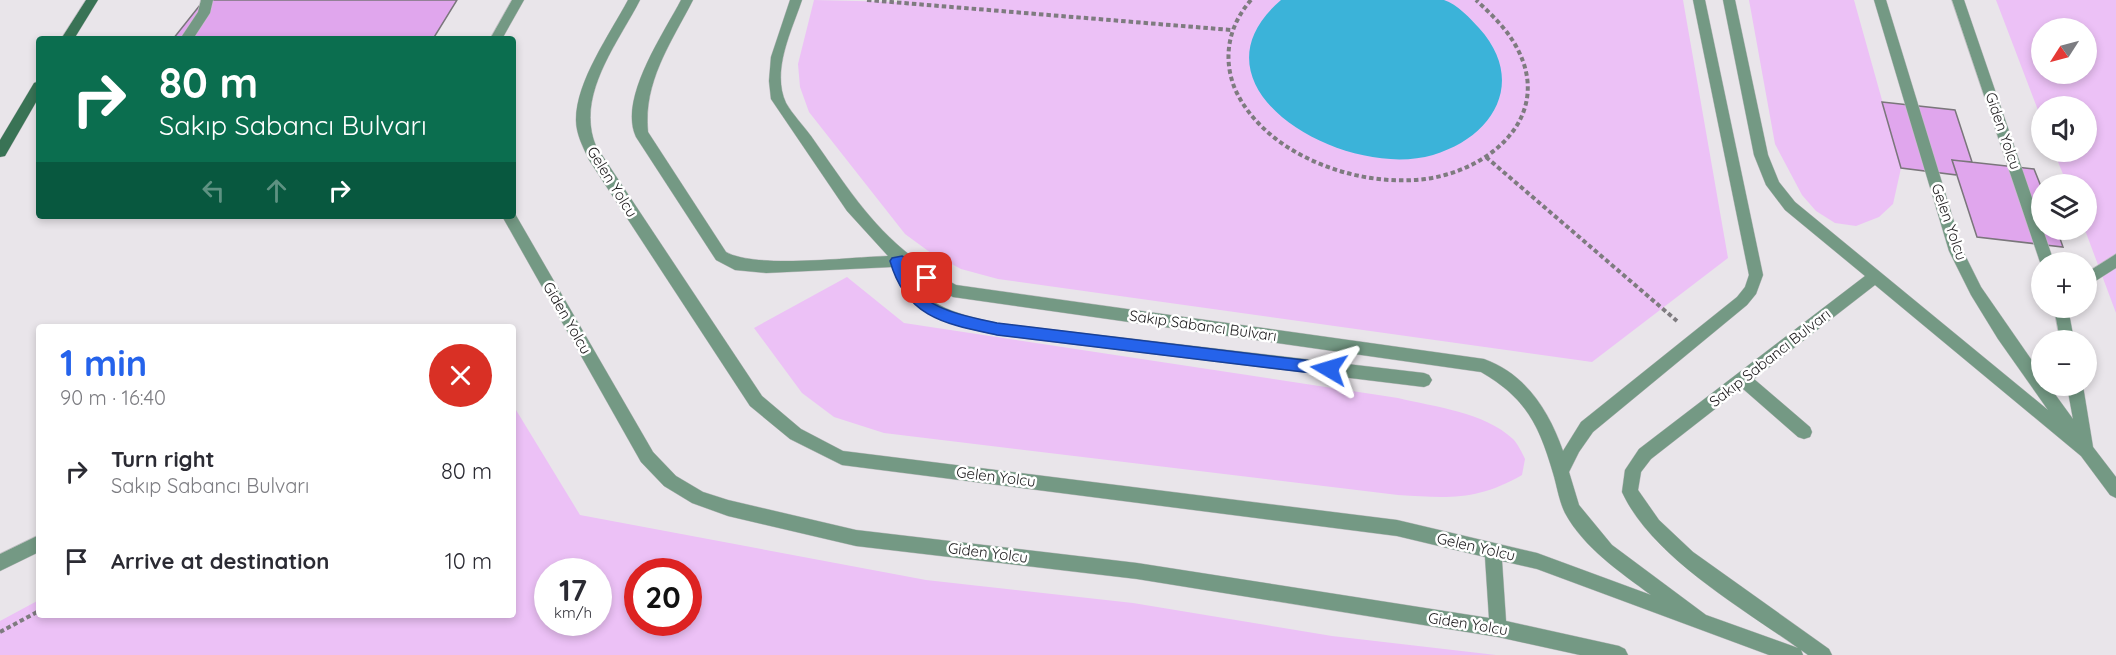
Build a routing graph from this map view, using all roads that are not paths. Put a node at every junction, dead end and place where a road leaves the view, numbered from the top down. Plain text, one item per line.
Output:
1 (92, 0) edge
2 (207, 0) edge
3 (518, 0) edge
4 (634, 0) edge
5 (687, 0) edge
6 (796, 0) edge
7 (1699, 0) edge
8 (1729, 0) edge
9 (1880, 0) edge
10 (1958, 0) edge
11 (69, 36) edge
12 (188, 36) edge
13 (498, 36) edge
14 (36, 91) edge
15 (0, 152) edge
16 (511, 219) edge
17 (2044, 252) edge
18 (2116, 260) edge
19 (899, 261) junction
20 (2097, 273) edge
21 (1875, 277) junction
22 (1742, 379) junction
23 (1424, 380) dead end
24 (2077, 396) edge
25 (1804, 432) dead end
26 (2087, 451) junction
27 (1561, 472) junction
28 (2116, 490) edge
29 (36, 545) edge
30 (1493, 551) junction
31 (0, 564) edge
32 (1701, 622) junction
33 (1498, 628) junction
34 (1619, 655) edge
35 (1794, 655) edge
36 (1823, 655) edge

1 - 11 main road
2 - 12 lane
3 - 13 lane
4 - 30 lane, Gelen Yolcu
5 - 19 lane
6 - 19 lane
7 - 27 lane
8 - 21 lane
9 - 26 lane, Gelen Yolcu
10 - 17 lane, Giden Yolcu
14 - 15 main road
16 - 33 lane, Giden Yolcu
18 - 20 lane
19 - 23 lane
19 - 27 lane, Sakıp Sabancı Bulvarı
21 - 22 lane, Sakıp Sabancı Bulvarı
21 - 26 lane
22 - 25 lane
22 - 36 lane, Sakıp Sabancı Bulvarı
24 - 26 lane
26 - 28 lane
27 - 32 lane, Sakıp Sabancı Bulvarı
29 - 31 lane
30 - 32 lane, Gelen Yolcu
30 - 33 lane
32 - 35 lane, Sakıp Sabancı Bulvarı
33 - 34 lane, Giden Yolcu

